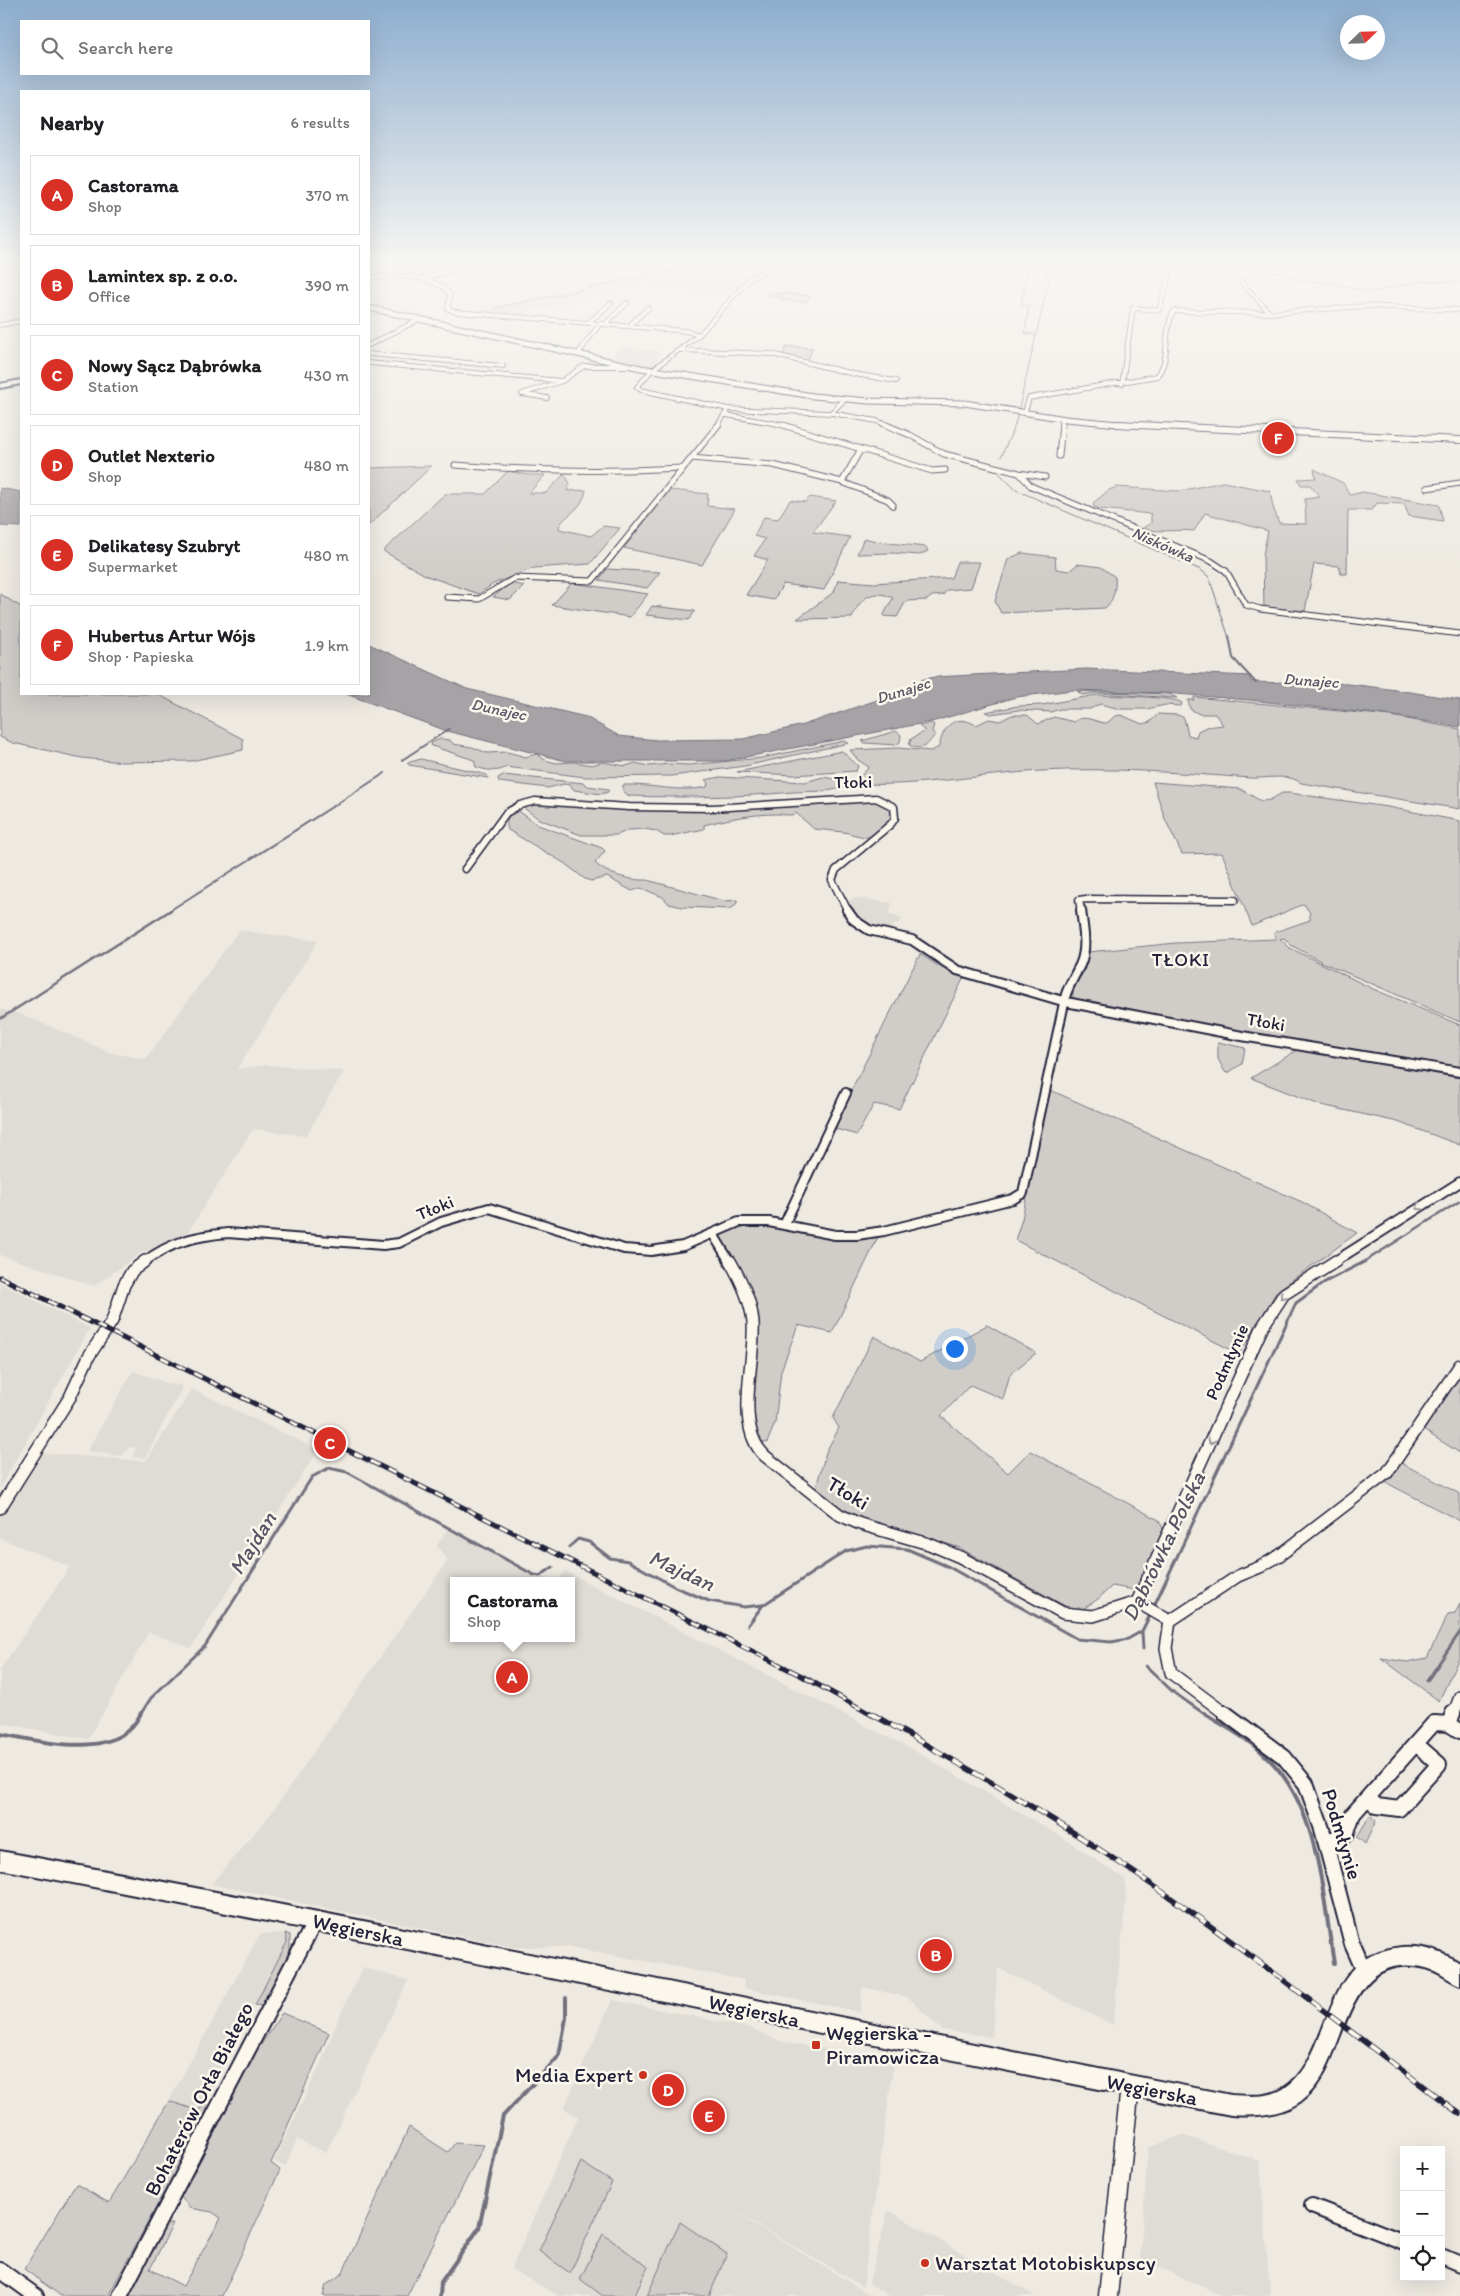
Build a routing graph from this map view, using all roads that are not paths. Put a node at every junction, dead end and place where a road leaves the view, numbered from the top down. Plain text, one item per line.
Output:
1 (403, 366) edge
2 (584, 366) edge
3 (632, 366) edge
4 (658, 366) edge
5 (821, 366) edge
6 (1125, 366) edge
7 (1162, 366) edge
8 (652, 370) junction
9 (562, 381) junction
10 (896, 381) dead end
11 (20, 382) edge
12 (1122, 384) junction
13 (0, 386) edge
14 (547, 398) dead end
15 (845, 400) junction
16 (727, 412) junction
17 (1024, 412) junction
18 (831, 413) junction
19 (1062, 418) junction
20 (1460, 440) edge
21 (861, 448) junction
22 (1059, 456) dead end
23 (691, 458) junction
24 (455, 465) dead end
25 (683, 468) junction
26 (945, 470) dead end
27 (1019, 473) junction
28 (1045, 477) dead end
29 (842, 482) junction
30 (1460, 483) edge
31 (1426, 488) dead end
32 (893, 505) dead end
33 (447, 597) dead end
34 (1460, 634) edge
35 (465, 869) dead end
36 (1235, 900) dead end
37 (1066, 1002) junction
38 (1460, 1072) edge
39 (846, 1093) dead end
40 (1460, 1182) edge
41 (784, 1225) junction
42 (713, 1234) junction
43 (165, 1247) joint
44 (1460, 1364) edge
45 (0, 1508) edge
46 (1140, 1604) junction
47 (1166, 1618) junction
48 (1460, 1697) edge
49 (1449, 1724) junction
50 (1460, 1731) edge
51 (1416, 1744) junction
52 (1368, 1798) junction
53 (1325, 1841) junction
54 (0, 1860) edge
55 (315, 1921) junction
56 (1364, 1971) junction
57 (1460, 1975) edge
58 (1130, 2086) junction
59 (1312, 2206) dead end
60 (1400, 2240) edge
61 (1445, 2258) edge
62 (1460, 2264) edge
63 (0, 2270) edge
64 (36, 2296) edge
65 (120, 2296) edge
66 (1108, 2296) edge

1 - 9 street
2 - 9 street
3 - 8 street
4 - 8 street
5 - 10 street
6 - 12 street
7 - 12 street
8 - 15 street
8 - 16 street
9 - 14 street
11 - 13 main road
12 - 17 street
15 - 17 street
15 - 18 street
16 - 18 street
16 - 21 street
16 - 23 street
17 - 19 street
18 - 27 street
19 - 20 street
19 - 22 street
21 - 26 street
21 - 29 street
23 - 25 street
23 - 29 street
24 - 25 street
25 - 33 street
27 - 28 street
27 - 34 street
29 - 32 street
30 - 31 street
35 - 37 street, Tłoki
36 - 37 street, Tłoki
37 - 38 street, Tłoki
37 - 41 street, Tłoki
39 - 41 street
40 -> 46 street, Podmłynie
41 - 42 street, Tłoki
42 - 43 street, Tłoki
42 - 46 street, Tłoki
43 - 45 street
44 - 47 street
46 - 47 street
47 - 53 street, Podmłynie
48 - 49 street
49 - 50 street
49 - 51 street
51 - 52 street
51 - 52 street
52 - 53 street
53 - 56 street, Podmłynie
54 - 55 main road, Węgierska
55 - 58 main road, Węgierska
55 - 65 street, Bohaterów Orła Białego
56 - 57 main road, Węgierska
56 - 58 main road, Węgierska
58 - 66 street
59 - 60 street
61 - 62 street
63 - 64 street

